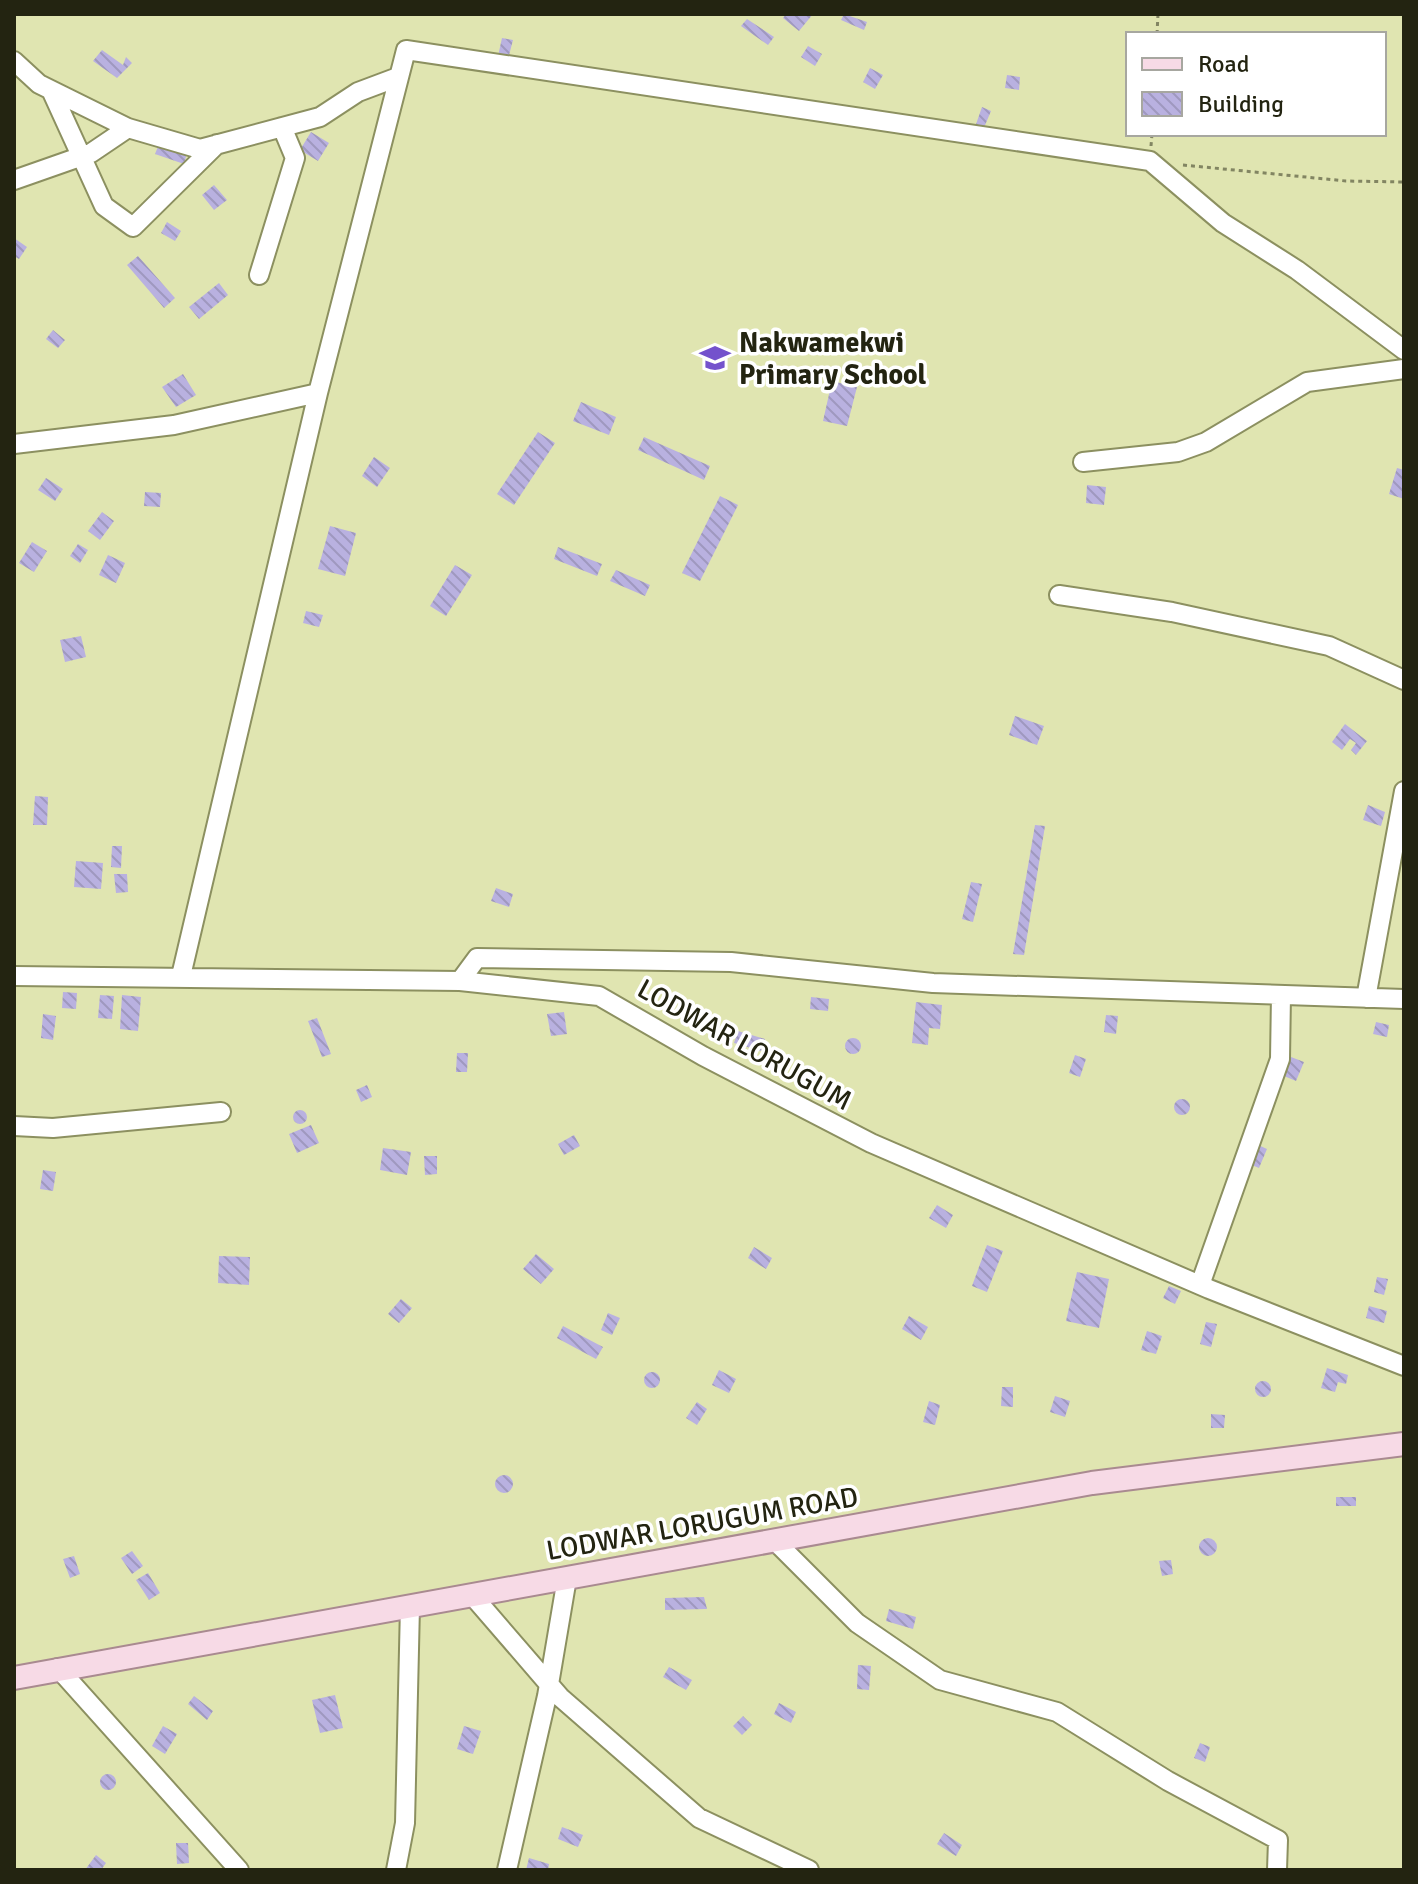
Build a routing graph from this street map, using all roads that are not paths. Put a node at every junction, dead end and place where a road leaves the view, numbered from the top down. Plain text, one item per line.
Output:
1 (17, 72) edge
2 (398, 77) junction
3 (51, 90) junction
4 (282, 127) junction
5 (128, 128) junction
6 (217, 144) junction
7 (81, 156) junction
8 (14, 180) edge
9 (259, 275) dead end
10 (1404, 350) edge
11 (1404, 369) edge
12 (318, 393) junction
13 (14, 444) edge
14 (1083, 462) dead end
15 (1059, 595) dead end
16 (1404, 680) edge
17 (1404, 791) edge
18 (14, 976) edge
19 (181, 976) junction
20 (460, 981) junction
21 (1281, 995) junction
22 (1366, 998) junction
23 (1404, 999) edge
24 (221, 1112) dead end
25 (14, 1126) edge
26 (1200, 1285) junction
27 (1404, 1366) edge
28 (1404, 1444) edge
29 (775, 1541) junction
30 (567, 1578) junction
31 (472, 1595) junction
32 (410, 1606) junction
33 (58, 1668) junction
34 (14, 1678) edge
35 (549, 1684) junction
36 (239, 1870) edge
37 (396, 1870) edge
38 (507, 1870) edge
39 (809, 1870) edge
40 (1277, 1870) edge

1 - 3 street
2 - 4 street
2 - 10 street
2 - 12 street
3 - 5 street
3 - 7 street
4 - 6 street
4 - 9 street
5 - 6 street
5 - 7 street
6 - 7 street
7 - 8 street
11 - 14 street
12 - 13 street
12 - 19 street
15 - 16 street
17 - 22 street
18 - 19 street, LODWAR LORUGUM
19 - 20 street, LODWAR LORUGUM
20 - 21 street
20 - 26 street, LODWAR LORUGUM
21 - 22 street
21 - 26 street
22 - 23 street
24 - 25 street
26 - 27 street, LODWAR LORUGUM
28 - 29 main road, LODWAR LORUGUM ROAD
29 - 30 main road, LODWAR LORUGUM ROAD
29 - 40 street
30 - 31 main road, LODWAR LORUGUM ROAD
30 - 35 street
31 - 32 main road, LODWAR LORUGUM ROAD
31 - 35 street
32 - 33 main road, LODWAR LORUGUM ROAD
32 - 37 street
33 - 34 main road, LODWAR LORUGUM ROAD
33 - 36 street
35 - 38 street
35 - 39 street

